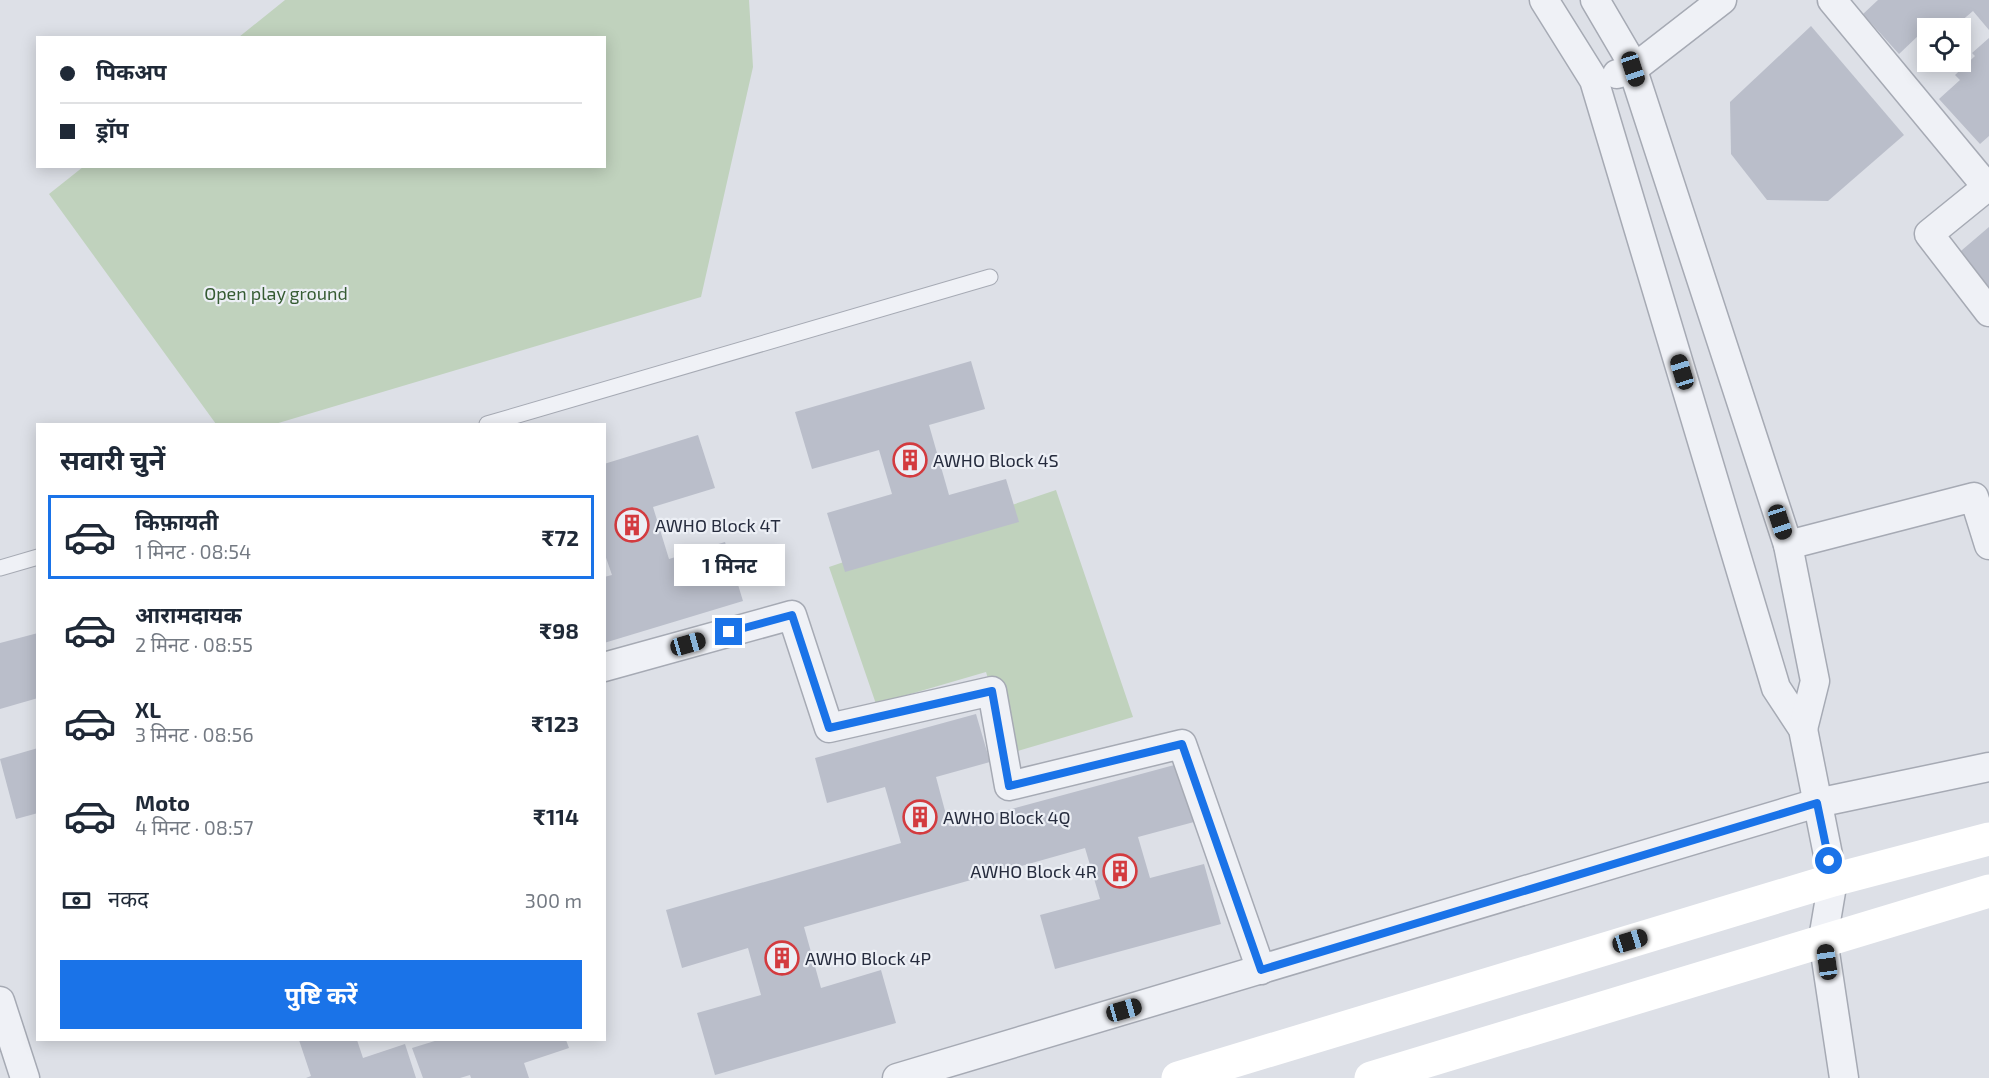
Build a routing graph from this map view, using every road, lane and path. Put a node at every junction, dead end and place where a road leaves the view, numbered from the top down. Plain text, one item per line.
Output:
1 (1544, 0) edge
2 (1595, 0) edge
3 (1722, 0) edge
4 (1832, 0) edge
5 (1633, 69) junction
6 (1594, 80) junction
7 (1988, 187) edge
8 (990, 277) dead end
9 (1989, 312) edge
10 (490, 423) edge
11 (1981, 494) edge
12 (1788, 544) junction
13 (1989, 545) edge
14 (36, 558) edge
15 (0, 568) edge
16 (606, 666) edge
17 (1803, 729) junction
18 (1989, 767) edge
19 (1817, 803) junction
20 (1989, 839) edge
21 (1833, 880) junction
22 (1989, 891) edge
23 (1823, 939) junction
24 (1261, 970) junction
25 (0, 1001) edge
26 (25, 1078) edge
27 (897, 1078) edge
28 (1178, 1078) edge
29 (1371, 1078) edge
30 (1844, 1078) edge

1 - 6 street
2 - 5 street
3 - 5 street
4 - 7 street
5 - 6 street
5 - 12 street
6 - 17 street
7 - 9 street
8 - 10 lane
11 - 12 street
11 - 13 street
12 - 17 street
14 - 15 lane
16 - 24 street
17 - 19 street
18 - 19 street
19 - 21 street
19 - 24 street
20 - 21 street
21 - 23 street
21 - 28 street
22 - 23 street
23 - 29 street
23 - 30 street
24 - 27 street
25 - 26 street

